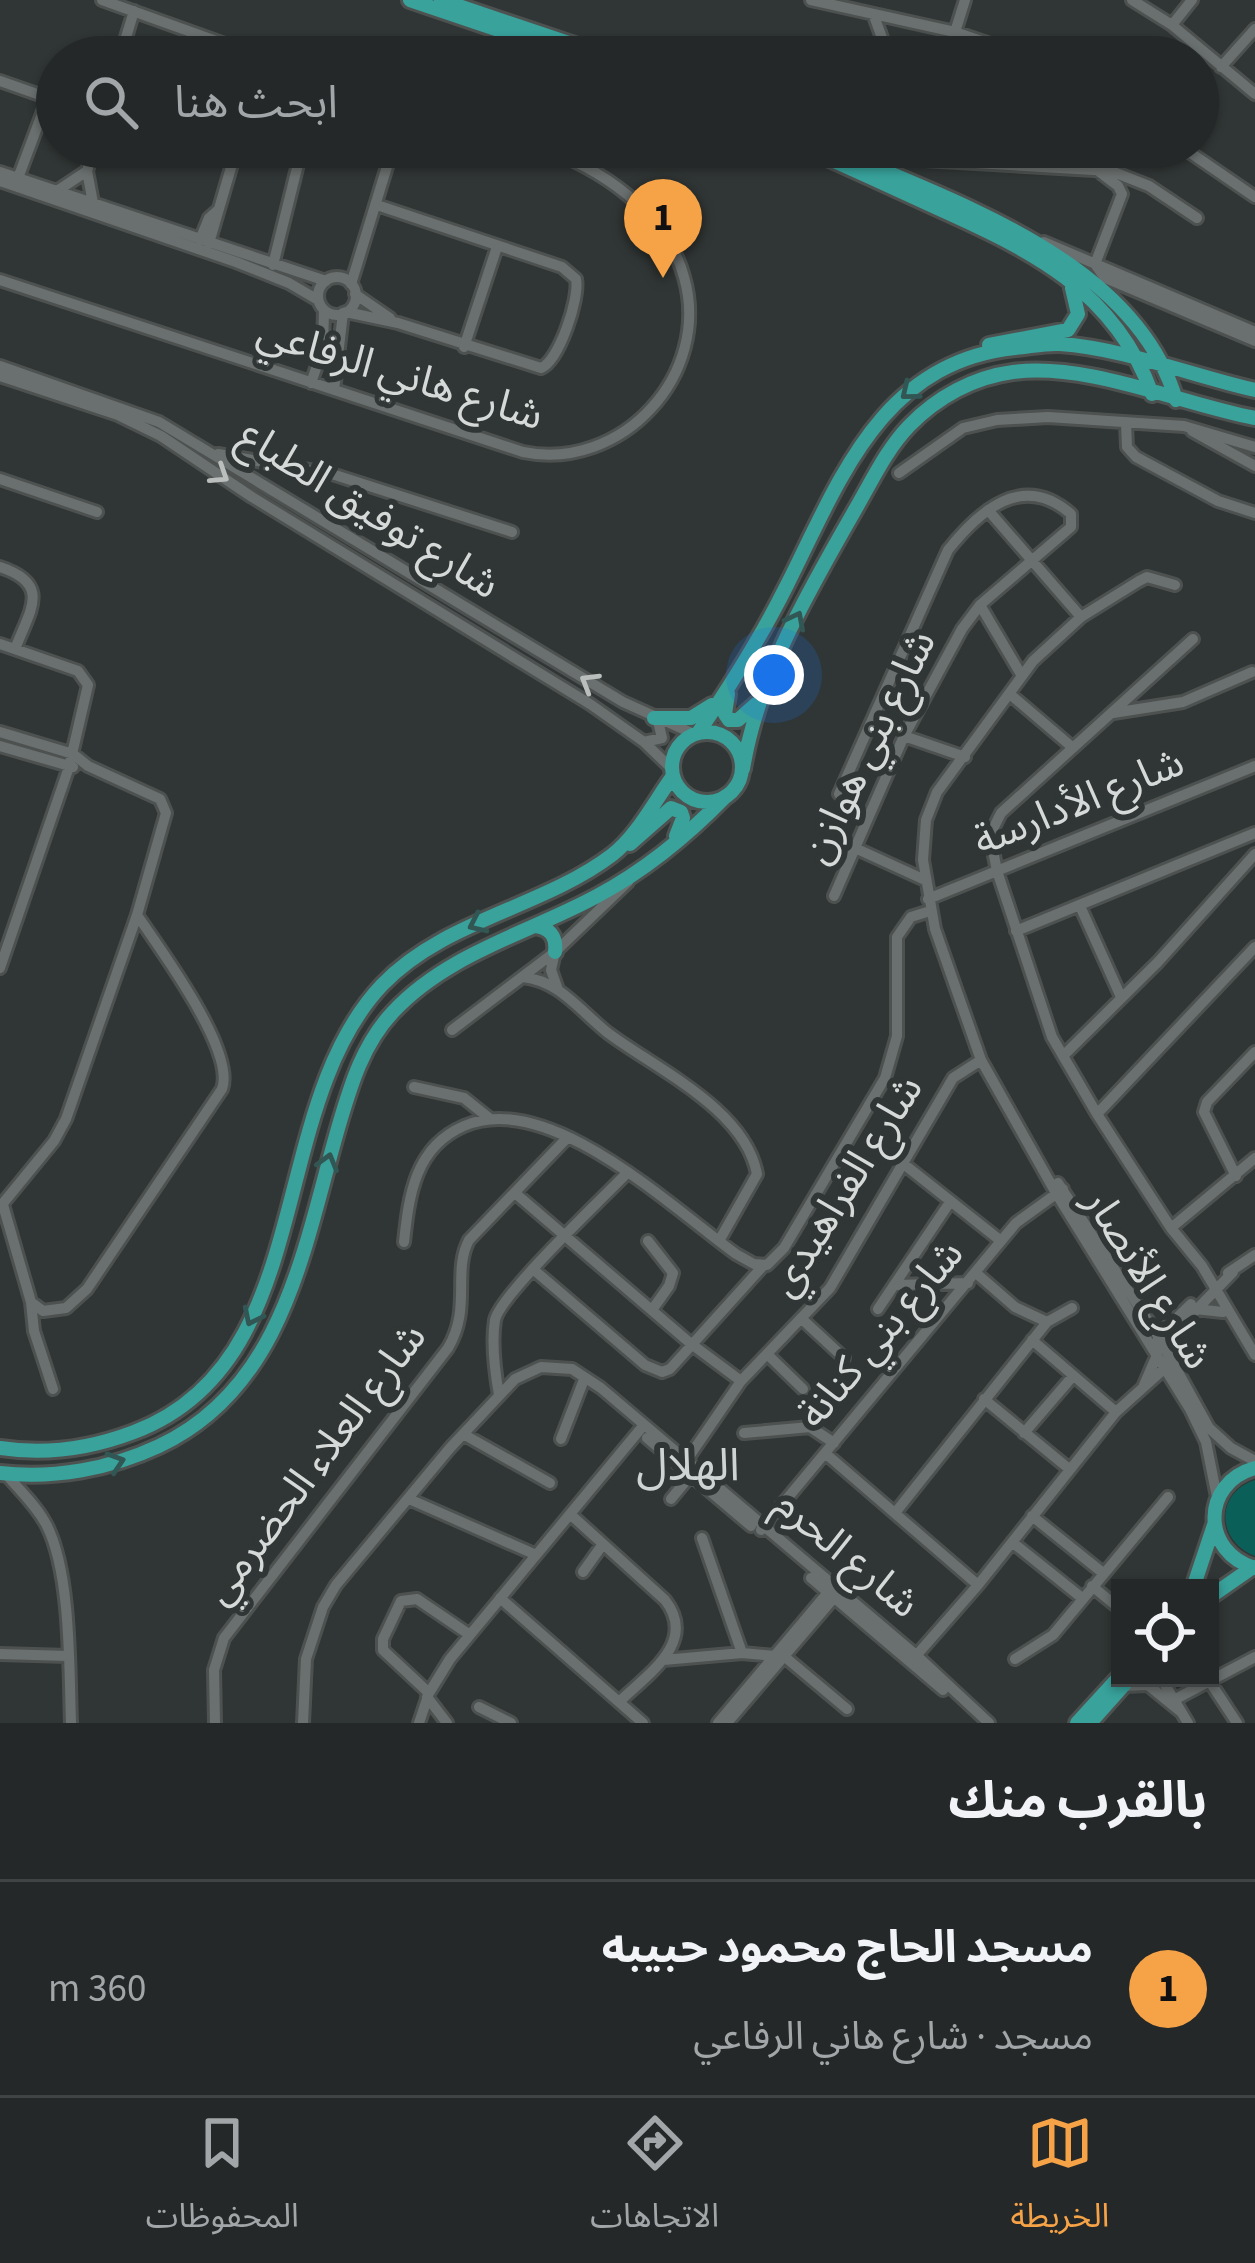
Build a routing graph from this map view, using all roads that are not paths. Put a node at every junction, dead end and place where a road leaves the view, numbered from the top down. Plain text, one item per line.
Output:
1 (102, 0) edge
2 (410, 0) edge
3 (441, 0) edge
4 (811, 0) edge
5 (965, 0) edge
6 (1132, 0) edge
7 (1192, 0) edge
8 (134, 11) junction
9 (463, 13) junction
10 (874, 16) junction
11 (1172, 26) junction
12 (1255, 29) edge
13 (955, 32) junction
14 (126, 36) edge
15 (203, 36) edge
16 (523, 36) edge
17 (540, 36) edge
18 (881, 36) edge
19 (967, 36) edge
20 (1184, 36) edge
21 (1221, 67) joint
22 (0, 81) edge
23 (36, 94) edge
24 (1255, 94) edge
25 (36, 137) edge
26 (88, 168) edge
27 (230, 168) edge
28 (296, 168) edge
29 (388, 168) edge
30 (588, 168) edge
31 (849, 168) edge
32 (875, 168) edge
33 (1094, 168) joint
34 (1213, 168) edge
35 (87, 171) junction
36 (0, 176) edge
37 (18, 178) junction
38 (57, 191) junction
39 (1255, 196) edge
40 (93, 203) junction
41 (377, 205) junction
42 (1197, 218) dead end
43 (1030, 237) junction
44 (205, 241) junction
45 (497, 247) junction
46 (359, 256) junction
47 (1095, 264) junction
48 (273, 265) junction
49 (1067, 278) junction
50 (0, 280) edge
51 (328, 280) junction
52 (353, 289) junction
53 (321, 305) junction
54 (345, 313) junction
55 (398, 323) junction
56 (1255, 337) edge
57 (464, 346) junction
58 (973, 356) junction
59 (1140, 359) junction
60 (0, 366) edge
61 (1166, 367) junction
62 (0, 376) edge
63 (311, 383) junction
64 (334, 390) junction
65 (1255, 391) edge
66 (1152, 394) junction
67 (1176, 400) junction
68 (1255, 418) edge
69 (1126, 424) junction
70 (1184, 426) junction
71 (1255, 447) edge
72 (215, 454) junction
73 (1255, 466) edge
74 (899, 473) dead end
75 (0, 479) edge
76 (262, 482) junction
77 (252, 497) junction
78 (988, 510) junction
79 (98, 512) dead end
80 (1255, 513) edge
81 (512, 532) dead end
82 (1033, 562) junction
83 (0, 568) edge
84 (1175, 585) dead end
85 (980, 605) junction
86 (1081, 616) junction
87 (1192, 639) dead end
88 (0, 644) edge
89 (15, 649) junction
90 (1252, 672) dead end
91 (1022, 676) junction
92 (1146, 682) junction
93 (730, 689) junction
94 (1011, 695) junction
95 (758, 702) junction
96 (1159, 709) junction
97 (1112, 713) junction
98 (656, 719) junction
99 (0, 732) edge
100 (696, 733) junction
101 (904, 736) junction
102 (644, 742) junction
103 (0, 746) edge
104 (1072, 747) junction
105 (965, 757) junction
106 (71, 760) junction
107 (1255, 766) edge
108 (743, 769) junction
109 (673, 772) junction
110 (839, 794) dead end
111 (726, 796) junction
112 (1255, 833) edge
113 (674, 840) junction
114 (1232, 843) junction
115 (623, 846) junction
116 (855, 848) junction
117 (1255, 854) edge
118 (1244, 866) junction
119 (642, 867) junction
120 (997, 871) junction
121 (926, 880) junction
122 (834, 896) dead end
123 (929, 905) junction
124 (1080, 906) junction
125 (137, 915) junction
126 (534, 926) junction
127 (6, 927) edge
128 (1016, 931) junction
129 (1255, 947) edge
130 (555, 952) junction
131 (0, 968) edge
132 (523, 977) junction
133 (557, 987) junction
134 (1121, 997) junction
135 (452, 1030) dead end
136 (1255, 1052) edge
137 (1063, 1057) junction
138 (981, 1060) junction
139 (414, 1087) dead end
140 (1097, 1114) junction
141 (489, 1118) junction
142 (567, 1138) junction
143 (1255, 1158) edge
144 (905, 1165) junction
145 (627, 1173) junction
146 (1236, 1176) junction
147 (1059, 1191) junction
148 (515, 1192) junction
149 (950, 1202) junction
150 (1, 1206) edge
151 (1171, 1228) junction
152 (564, 1236) junction
153 (648, 1241) dead end
154 (719, 1241) junction
155 (1001, 1241) junction
156 (404, 1242) dead end
157 (1255, 1255) edge
158 (763, 1266) junction
159 (534, 1270) junction
160 (972, 1278) junction
161 (896, 1285) junction
162 (1121, 1287) junction
163 (1212, 1289) junction
164 (31, 1302) junction
165 (1072, 1308) dead end
166 (878, 1309) dead end
167 (1196, 1309) junction
168 (652, 1310) junction
169 (1223, 1312) junction
170 (803, 1320) junction
171 (1047, 1322) junction
172 (1148, 1322) junction
173 (1172, 1322) junction
174 (1234, 1324) junction
175 (1157, 1336) junction
176 (1032, 1340) junction
177 (690, 1343) junction
178 (768, 1355) junction
179 (1255, 1355) edge
180 (844, 1358) dead end
181 (1164, 1360) junction
182 (542, 1367) junction
183 (1073, 1376) junction
184 (583, 1382) junction
185 (741, 1382) junction
186 (1148, 1383) junction
187 (53, 1389) dead end
188 (802, 1389) dead end
189 (1178, 1390) junction
190 (499, 1395) junction
191 (984, 1399) junction
192 (1116, 1412) junction
193 (641, 1429) junction
194 (744, 1433) dead end
195 (1024, 1433) junction
196 (463, 1434) junction
197 (561, 1439) dead end
198 (834, 1442) junction
199 (0, 1448) edge
200 (825, 1453) junction
201 (1255, 1464) edge
202 (689, 1467) junction
203 (1068, 1468) junction
204 (3, 1473) edge
205 (550, 1483) dead end
206 (1168, 1497) dead end
207 (1217, 1497) junction
208 (409, 1498) junction
209 (671, 1498) dead end
210 (895, 1513) junction
211 (570, 1514) junction
212 (1032, 1516) junction
213 (1214, 1525) junction
214 (761, 1530) junction
215 (702, 1538) dead end
216 (1012, 1541) junction
217 (603, 1544) junction
218 (534, 1554) junction
219 (1254, 1568) edge
220 (583, 1572) dead end
221 (1103, 1573) junction
222 (1195, 1579) edge
223 (978, 1585) junction
224 (1092, 1586) junction
225 (1219, 1591) edge
226 (833, 1593) junction
227 (500, 1598) junction
228 (1082, 1598) junction
229 (1111, 1602) edge
230 (470, 1635) junction
231 (742, 1653) junction
232 (0, 1654) edge
233 (781, 1655) junction
234 (68, 1656) junction
235 (1255, 1657) edge
236 (1015, 1658) dead end
237 (663, 1660) junction
238 (916, 1661) junction
239 (1219, 1677) edge
240 (1116, 1687) edge
241 (1118, 1687) edge
242 (1151, 1687) edge
243 (1166, 1687) edge
244 (1199, 1687) edge
245 (1213, 1687) edge
246 (428, 1695) junction
247 (1172, 1700) junction
248 (620, 1702) junction
249 (479, 1707) dead end
250 (847, 1708) dead end
251 (636, 1720) edge
252 (71, 1723) edge
253 (215, 1723) edge
254 (303, 1723) edge
255 (419, 1723) edge
256 (447, 1723) edge
257 (511, 1723) edge
258 (718, 1723) edge
259 (727, 1723) edge
260 (986, 1723) edge
261 (1077, 1723) edge
262 (1090, 1723) edge
263 (1188, 1723) edge
264 (1237, 1723) edge

1 - 8 street
2 - 9 main road
3 - 9 main road
4 - 10 street
5 - 13 street
6 - 11 street
7 - 11 street
8 - 14 street
8 - 15 street
9 - 16 main road
9 - 17 main road
10 - 13 street
10 - 18 street
11 - 20 street
12 - 21 street
13 - 19 street
21 - 24 street
22 - 23 street
25 - 37 street
26 - 35 street
27 - 44 street
28 - 48 street
29 - 41 street
30 - 64 street, شارع هاني الرفاعي
31 - 49 main road
32 - 43 main road
33 - 42 street
33 - 47 street
34 - 39 street
35 - 38 street
35 - 40 street
36 - 37 street
36 - 53 street
37 - 38 street
38 - 40 street
40 - 44 street
41 - 45 street
41 - 46 street
43 - 47 street
43 - 61 main road
44 - 48 street
45 - 57 street
45 - 57 street
46 - 51 street
46 - 52 street
47 - 56 street
48 - 51 street
49 - 58 main road
49 - 59 main road
50 - 63 street, شارع هاني الرفاعي
51 - 52 street
51 - 53 street
52 - 54 street
52 - 55 street
53 - 54 street
53 - 63 street
54 - 55 street
54 - 64 street
55 - 57 street
58 - 59 main road
58 -> 93 main road
59 - 61 main road
59 - 66 main road
60 - 72 street, شارع توفيق الطباع
61 - 65 main road
61 - 67 main road
62 -> 77 street, شارع توفيق الطباع
63 - 64 street, شارع هاني الرفاعي
66 - 67 main road
95 -> 66 main road
67 - 68 main road
69 - 70 street
69 - 74 street
69 - 80 street
70 - 71 street
70 - 73 street
72 - 76 street, شارع توفيق الطباع
72 - 81 street
75 - 79 street
76 - 77 street
98 -> 76 street, شارع توفيق الطباع
77 - 102 street, شارع توفيق الطباع
78 - 82 street
78 - 82 street, شارع بني هوازن
78 - 110 street, شارع بني هوازن
82 - 85 street, شارع بني هوازن
82 - 86 street
83 - 89 street
84 - 86 street, شارع الأنصار
85 - 91 street
85 - 101 street, شارع بني هوازن
86 - 91 street, شارع الأنصار
87 - 92 street
88 - 89 street
89 - 106 street
90 - 96 street
91 - 94 street, شارع الأنصار
92 - 96 street
92 - 97 street
93 - 95 main road
93 - 98 main road
93 - 100 main road
94 - 104 street
94 - 105 street, شارع الأنصار
95 - 108 main road
96 - 97 street
97 - 104 street
98 - 100 street, شارع توفيق الطباع
98 - 102 street
99 - 106 street
100 - 108 main road
100 - 109 main road
101 - 105 street
101 - 116 street, شارع بني هوازن
102 - 109 street, شارع توفيق الطباع
103 - 106 street
104 - 120 street
105 - 121 street, شارع الأنصار
106 - 125 street
106 - 127 street
107 - 120 street, شارع الأدارسة
108 - 111 main road
109 - 111 main road
109 - 115 main road
111 - 113 main road
112 - 114 street
113 - 115 main road
113 - 119 main road
114 - 118 street
114 - 124 street
115 -> 199 main road
116 - 121 street
116 - 122 street, شارع بني هوازن
117 - 118 street
118 - 134 street
119 - 126 main road
119 - 130 street
120 - 123 street, شارع الأدارسة
120 - 128 street
121 - 123 street, شارع الأنصار
123 - 138 street, شارع الأنصار
123 - 158 street
124 - 128 street
124 - 134 street
125 - 150 street
125 - 164 street
126 - 130 main road
204 -> 126 main road
127 - 131 street
128 - 137 street
129 - 140 street
130 - 132 street
130 - 133 street
132 - 133 street
132 - 135 street
133 - 154 street
134 - 137 street
136 - 146 street
137 - 140 street
138 - 144 street, شارع الفراهيدي
138 - 147 street, شارع الأنصار
139 - 141 street
140 - 151 street
141 - 142 street
141 - 156 street
142 - 145 street
142 - 148 street, شارع العلاء الحضرمي
143 - 146 street
144 - 149 street
144 - 170 street, شارع الفراهيدي
145 - 152 street
145 - 154 street
146 - 151 street
147 - 155 street, شارع بني كنانة
147 - 162 street, شارع الأنصار
148 - 152 street
148 - 253 street, شارع العلاء الحضرمي
149 - 155 street
149 - 161 street
150 - 164 street
151 - 163 street
152 - 159 street
152 - 168 street
153 - 168 street
154 - 158 street
155 - 160 street, شارع بني كنانة
157 - 163 street
158 - 177 street
159 - 177 street
159 - 190 street
160 - 161 street
160 - 171 street
160 - 198 street, شارع بني كنانة
161 - 166 street
162 - 172 street, شارع الأنصار
162 - 181 street, شارع الأنصار
163 - 167 street
163 - 169 street
163 - 173 street
163 - 174 street
164 - 187 street
165 - 171 street
167 - 169 street
167 - 181 street
168 - 177 street
169 - 174 street
170 - 178 street, شارع الفراهيدي
170 - 180 street
171 - 176 street
172 - 173 street
172 - 175 street, شارع الأنصار
173 - 175 street
174 - 179 street
175 - 181 street
176 - 183 street
176 - 191 street
177 - 185 street
178 - 185 street, شارع الفراهيدي
178 - 188 street
181 - 186 street
181 - 189 street, شارع الأنصار
181 - 201 street, شارع الأنصار
182 - 184 street, شارع الحرم
182 - 190 street
182 - 193 street, شارع الحرم
183 - 192 street
183 - 195 street
184 - 193 street, شارع الحرم
184 - 197 street
185 - 202 street, شارع الفراهيدي
186 - 189 street
186 - 192 street
189 - 207 street, شارع الأنصار
190 - 196 street
191 - 195 street
191 - 210 street
192 - 203 street
193 - 202 street, شارع الحرم
193 - 211 street
194 - 198 street
195 - 203 street
196 - 205 street
196 - 208 street
198 - 200 street, شارع بني كنانة
200 - 210 street
200 - 214 street, شارع بني كنانة
201 - 207 main road
202 - 209 street, شارع الفراهيدي
202 - 214 street, شارع الحرم
203 - 212 street
204 - 234 street
206 - 221 street
207 - 213 main road
208 - 218 street
208 - 254 street
210 - 223 street
211 - 217 street
211 - 218 street
212 - 216 street
212 - 221 street
213 - 219 main road
213 - 222 main road
214 - 226 street, شارع الحرم
215 - 231 street
216 - 223 street
216 - 228 street
217 - 220 street
217 - 237 street
218 - 227 street
219 - 225 main road
221 - 224 street
223 - 238 street
224 - 228 street
224 - 229 street
226 - 233 street
226 - 238 street, شارع الحرم
227 - 230 street
227 - 248 street
228 - 236 street
230 - 246 street
230 - 246 street
231 - 233 street
231 - 237 street
232 - 234 street
233 - 250 street
233 - 258 street
233 - 259 street
234 - 252 street
235 - 239 street
237 - 248 street
238 - 260 street, شارع الحرم
240 - 261 main road
241 - 262 main road
242 - 247 street
243 - 247 street
244 - 247 street
245 - 264 street
246 - 255 street
246 - 256 street
247 - 263 street
248 - 251 street
249 - 257 street

